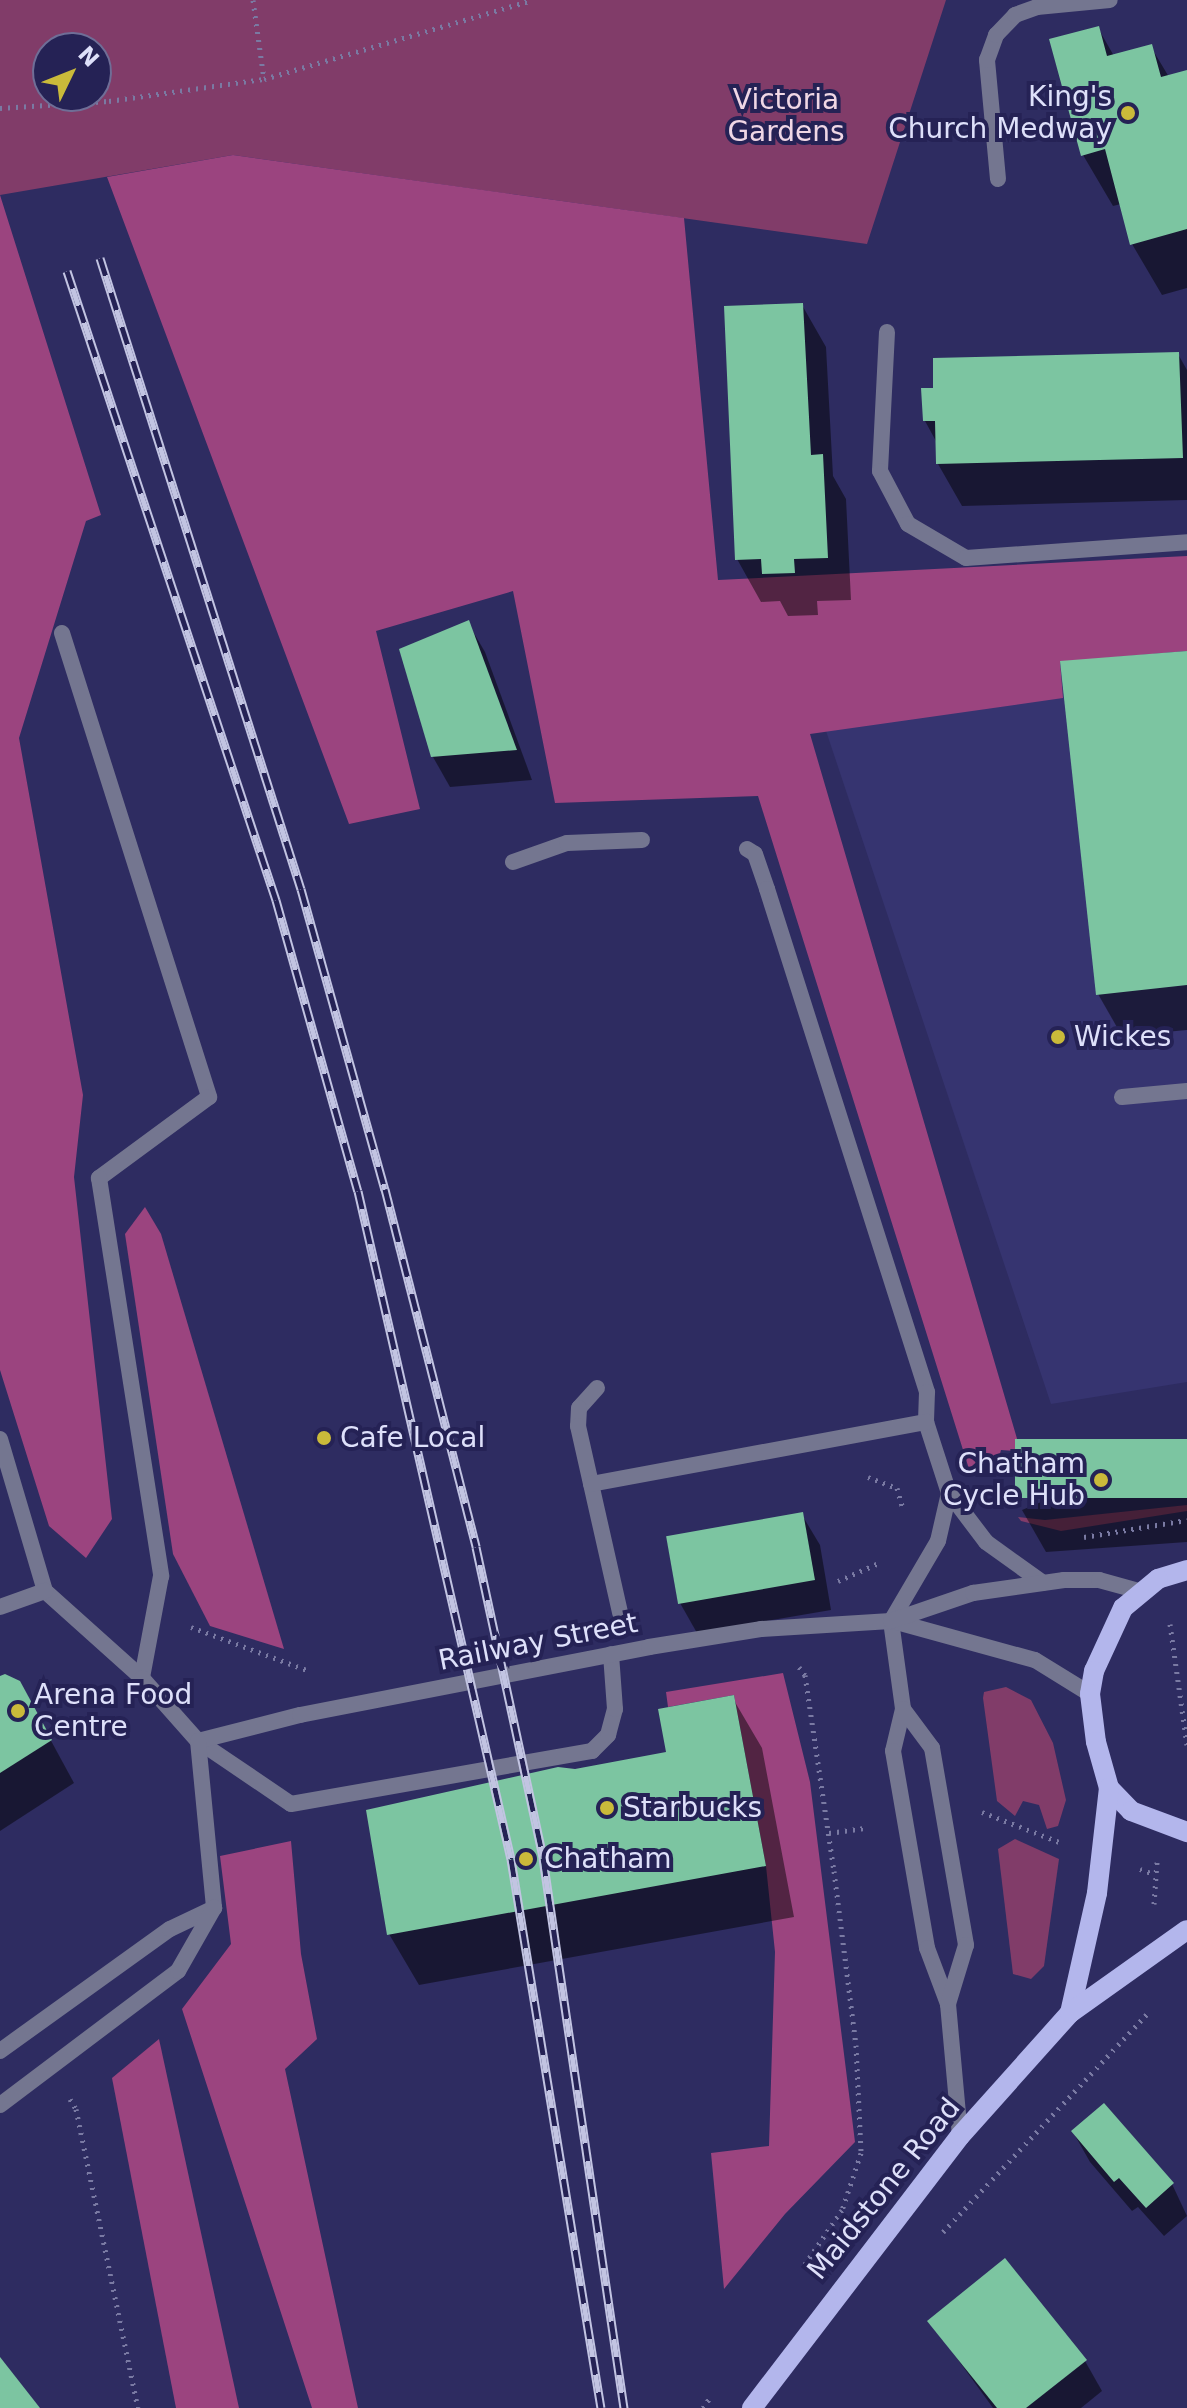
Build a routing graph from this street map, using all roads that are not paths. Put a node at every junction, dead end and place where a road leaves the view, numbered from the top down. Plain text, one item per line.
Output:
1 (1110, 0) edge
2 (998, 179) dead end
3 (887, 332) dead end
4 (1187, 542) edge
5 (62, 633) dead end
6 (642, 840) dead end
7 (747, 849) dead end
8 (513, 862) dead end
9 (1187, 1091) edge
10 (1122, 1097) dead end
11 (597, 1388) dead end
12 (926, 1422) junction
13 (0, 1439) edge
14 (591, 1484) junction
15 (949, 1493) junction
16 (1187, 1570) edge
17 (1043, 1583) junction
18 (45, 1591) junction
19 (1139, 1591) junction
20 (0, 1607) edge
21 (620, 1613) dead end
22 (891, 1621) junction
23 (611, 1654) junction
24 (142, 1678) junction
25 (1090, 1694) junction
26 (903, 1709) junction
27 (198, 1741) junction
28 (1109, 1788) junction
29 (1187, 1832) edge
30 (214, 1908) junction
31 (1187, 1930) edge
32 (948, 2004) junction
33 (1070, 2013) junction
34 (0, 2051) edge
35 (0, 2105) edge
36 (960, 2136) junction
37 (752, 2408) edge

1 - 2 street
3 - 4 street
5 - 24 street
6 - 8 street
7 - 12 street
9 - 10 street
11 - 14 street
12 - 14 street
12 - 15 street
13 - 18 street
14 - 21 street
15 - 17 street
15 - 22 street
16 - 19 main road
17 - 19 street, Railway Street
17 - 22 street, Railway Street
18 - 20 street
18 - 24 street
19 - 25 main road
22 - 23 street, Railway Street
22 - 25 street, Railway Street
22 - 26 street
23 - 27 street, Railway Street
23 - 27 street
24 - 27 street
25 - 28 main road
26 - 32 street
26 - 32 street
27 - 30 street
28 - 29 main road
28 - 33 main road, Maidstone Road
30 - 34 street
30 - 35 street
31 - 33 main road, Maidstone Road
32 - 36 street
33 - 36 main road, Maidstone Road
36 - 37 main road, Maidstone Road

